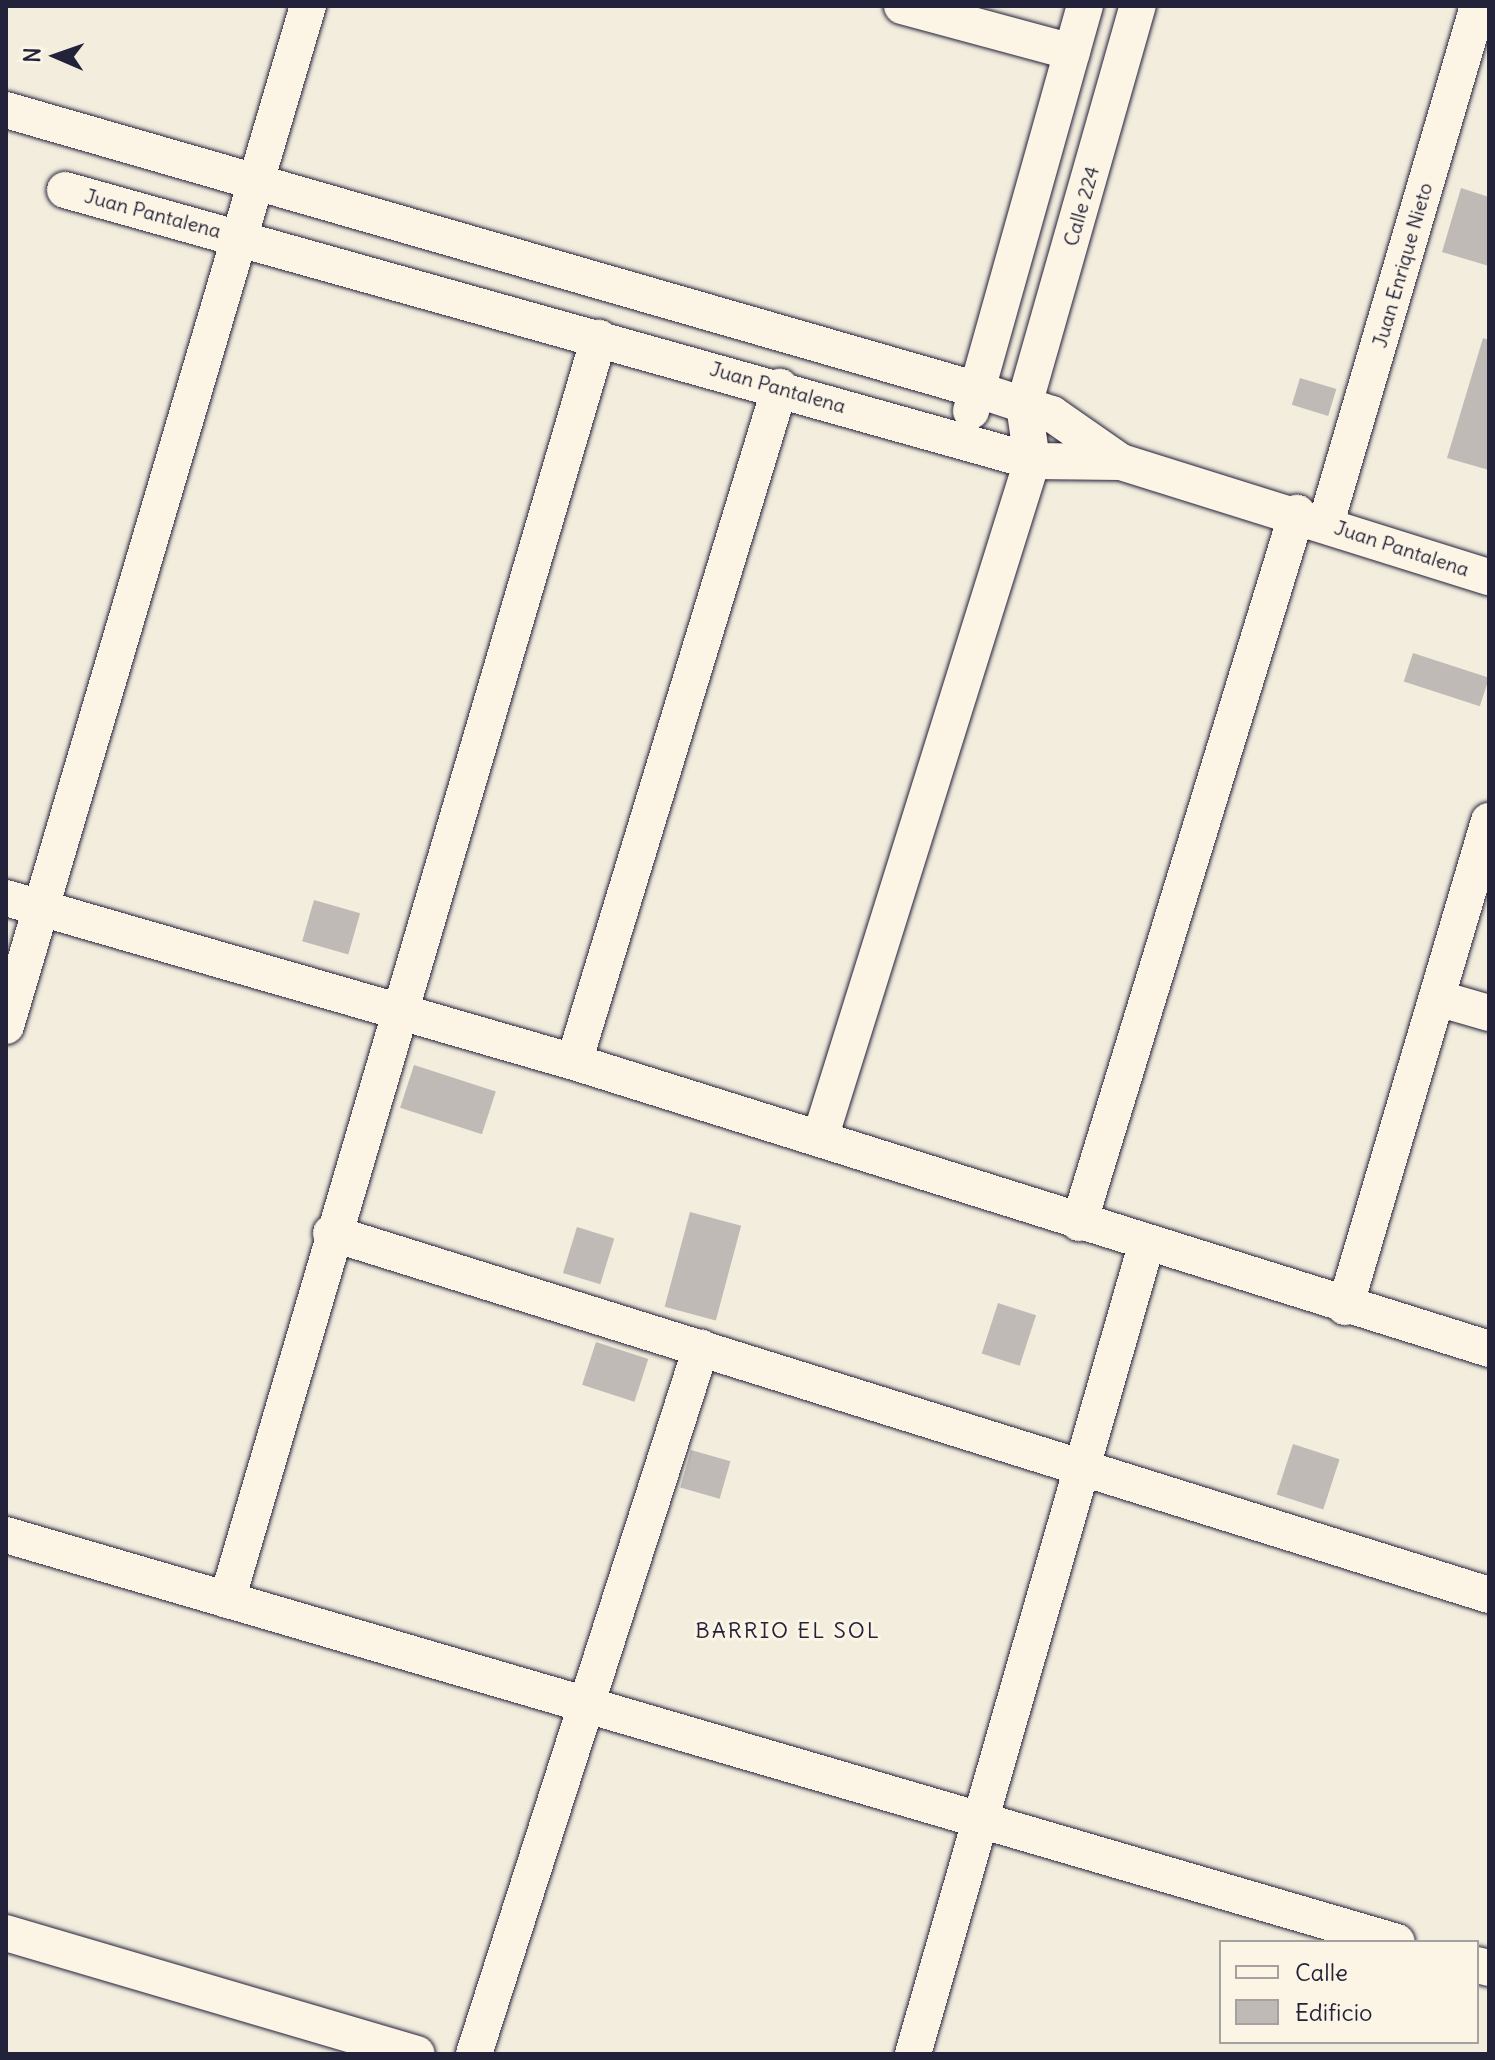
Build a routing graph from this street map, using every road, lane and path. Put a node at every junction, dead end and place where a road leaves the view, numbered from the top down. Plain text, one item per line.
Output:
1 (308, 6) edge
2 (902, 6) edge
3 (1085, 6) edge
4 (1138, 6) edge
5 (1478, 6) edge
6 (1072, 52) junction
7 (6, 110) edge
8 (257, 185) junction
9 (65, 190) dead end
10 (235, 234) junction
11 (599, 338) junction
12 (780, 387) junction
13 (978, 390) junction
14 (1024, 405) junction
15 (962, 439) junction
16 (1032, 461) junction
17 (1121, 462) junction
18 (1312, 518) junction
19 (1489, 577) edge
20 (1489, 821) edge
21 (23, 903) edge
22 (1437, 998) junction
23 (399, 1012) junction
24 (1489, 1013) edge
25 (6, 1026) edge
26 (574, 1062) junction
27 (820, 1138) junction
28 (1079, 1223) junction
29 (331, 1233) junction
30 (1146, 1245) junction
31 (1345, 1307) junction
32 (701, 1348) junction
33 (1489, 1349) edge
34 (1080, 1471) junction
35 (6, 1535) edge
36 (1489, 1595) edge
37 (227, 1600) junction
38 (586, 1709) junction
39 (980, 1821) junction
40 (6, 1933) edge
41 (1390, 1940) edge
42 (417, 2054) edge
43 (474, 2054) edge
44 (913, 2054) edge

1 - 8 street
2 - 6 street
3 - 6 street
4 - 14 street, Calle 224
5 - 18 street, Juan Enrique Nieto
6 - 13 street
7 - 8 street
8 - 10 street
8 - 13 street
9 - 10 street, Juan Pantalena
10 - 11 street, Juan Pantalena
10 - 21 street
11 - 12 street, Juan Pantalena
11 - 23 street
12 - 15 street, Juan Pantalena
12 - 26 street
13 - 14 street
13 - 15 street
14 - 16 street
14 - 17 street
15 - 16 street, Juan Pantalena
16 - 17 street, Juan Pantalena
16 - 27 street
17 - 18 street, Juan Pantalena
18 - 19 street, Juan Pantalena
18 - 28 street, Juan Enrique Nieto
20 - 22 street
21 - 23 street
21 - 25 street
22 - 24 street
22 - 31 street
23 - 26 street
23 - 29 street
26 - 27 street
27 - 28 street
28 - 30 street
29 - 32 street
29 - 37 street
30 - 31 street
30 - 34 street
31 - 33 street
32 - 34 street
32 - 38 street
34 - 36 street
34 - 39 street
35 - 37 street
37 - 38 street
38 - 39 street
38 - 43 street
39 - 41 street
39 - 44 street
40 - 42 street

